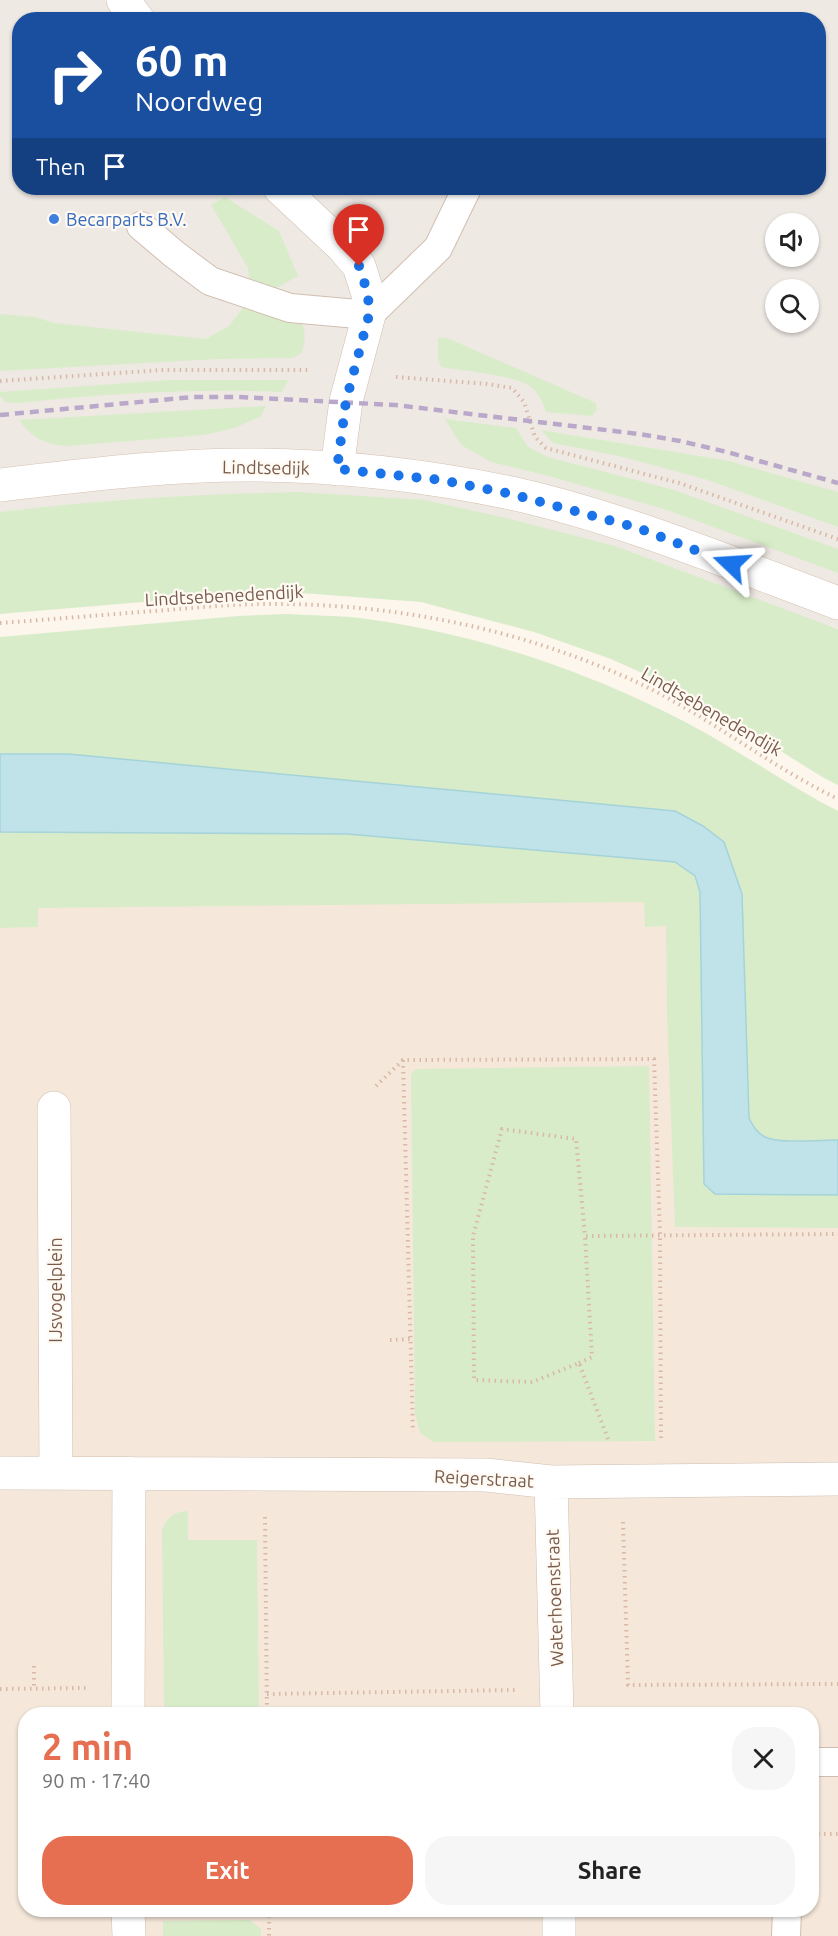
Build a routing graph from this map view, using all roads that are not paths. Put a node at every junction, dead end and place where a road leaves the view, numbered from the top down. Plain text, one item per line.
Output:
1 (287, 195) edge
2 (464, 195) edge
3 (141, 226) dead end
4 (369, 315) junction
5 (337, 469) junction
6 (0, 485) edge
7 (838, 603) edge
8 (54, 1108) dead end
9 (0, 1473) edge
10 (56, 1473) junction
11 (129, 1473) junction
12 (838, 1479) edge
13 (551, 1482) junction
14 (128, 1701) edge
15 (556, 1702) edge
16 (819, 1762) edge
17 (838, 1762) edge
18 (128, 1917) edge
19 (559, 1917) edge
20 (787, 1917) edge
21 (129, 1936) edge
22 (559, 1936) edge
23 (786, 1936) edge

1 - 4 street
2 - 4 lane
3 - 4 lane
4 - 5 street
5 - 6 street, Lindtsedijk
5 - 7 street, Lindtsedijk
8 - 10 street, IJsvogelplein
9 - 10 street
10 - 11 street
11 - 13 street, Reigerstraat
11 - 14 street
12 - 13 street, Reigerstraat
13 - 15 street, Waterhoenstraat
16 - 17 lane
18 - 21 street
19 - 22 street
20 - 23 lane

